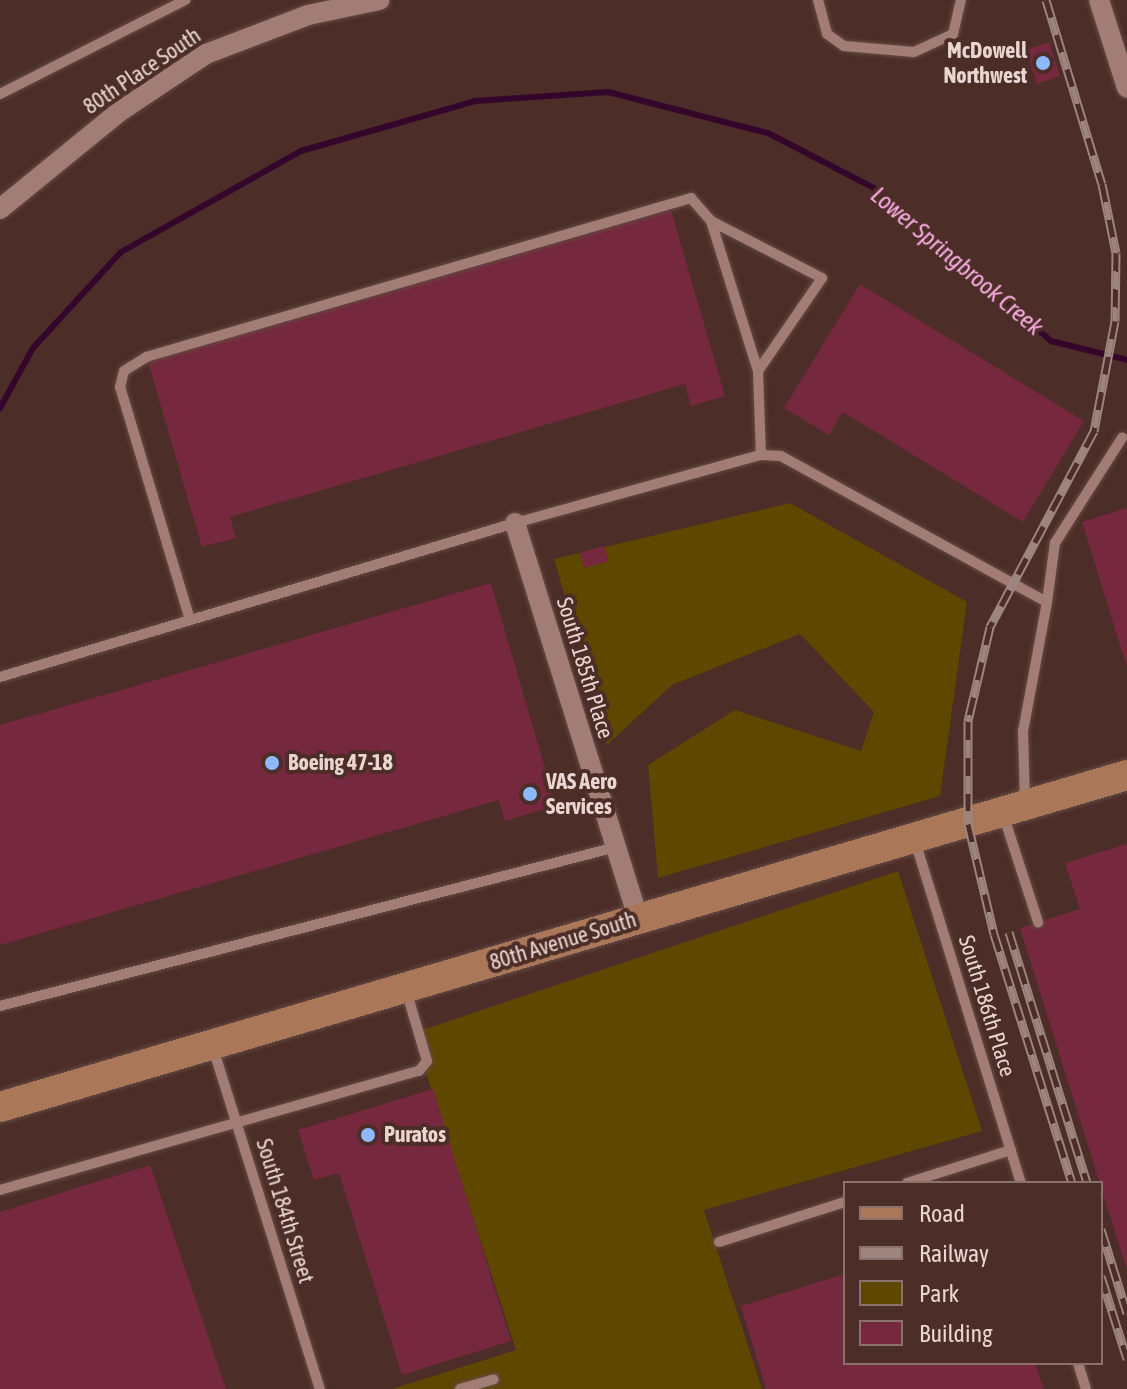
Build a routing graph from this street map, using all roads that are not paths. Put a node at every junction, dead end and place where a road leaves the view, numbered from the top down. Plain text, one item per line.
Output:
1 (185, 0) edge
2 (379, 0) edge
3 (818, 0) edge
4 (961, 0) edge
5 (1099, 0) edge
6 (306, 8) edge
7 (1127, 88) edge
8 (0, 94) edge
9 (0, 209) edge
10 (711, 221) junction
11 (758, 371) junction
12 (1122, 438) dead end
13 (761, 455) junction
14 (515, 523) junction
15 (1047, 602) junction
16 (190, 620) junction
17 (0, 677) edge
18 (1127, 775) edge
19 (1014, 810) junction
20 (915, 840) junction
21 (616, 847) junction
22 (638, 918) junction
23 (1038, 922) dead end
24 (405, 988) junction
25 (0, 1006) edge
26 (213, 1046) junction
27 (0, 1107) edge
28 (237, 1125) junction
29 (1011, 1150) junction
30 (913, 1181) edge
31 (1020, 1181) edge
32 (0, 1190) edge
33 (843, 1203) edge
34 (719, 1242) dead end
35 (1079, 1365) edge
36 (494, 1379) dead end
37 (320, 1389) edge
38 (460, 1389) edge
39 (1086, 1389) edge

1 - 8 lane
2 - 6 street, 80th Place South
3 - 4 lane
5 - 7 street
6 - 9 street, 80th Place South
10 - 11 lane
10 - 11 lane
10 - 16 lane
11 - 13 lane
12 - 15 lane
13 - 14 lane
13 - 15 lane
14 - 16 lane
14 - 21 street, South 185th Place
15 - 19 lane
16 - 17 lane
18 - 19 street, 80th Avenue South
19 - 20 street, 80th Avenue South
19 - 23 lane
20 - 22 street, 80th Avenue South
20 - 29 lane, South 186th Place
21 - 22 street, South 185th Place
21 - 25 lane
22 - 24 street, 80th Avenue South
24 - 26 street, 80th Avenue South
24 - 28 lane
26 - 27 street, 80th Avenue South
26 - 28 lane, South 184th Street
28 - 32 lane
28 - 37 lane, South 184th Street
29 - 30 lane
29 - 31 lane, South 186th Place
33 - 34 lane
35 - 39 lane
36 - 38 lane

